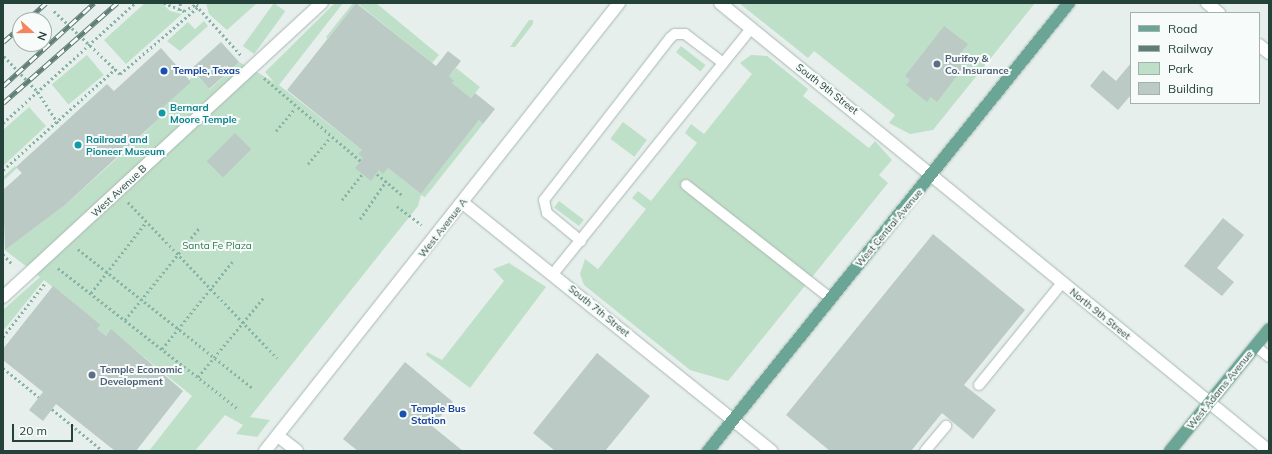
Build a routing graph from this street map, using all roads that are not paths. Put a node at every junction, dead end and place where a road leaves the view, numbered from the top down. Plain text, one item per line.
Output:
1 (322, 3) edge
2 (619, 3) edge
3 (720, 3) edge
4 (1069, 3) edge
5 (1207, 3) edge
6 (1218, 12) edge
7 (751, 29) junction
8 (1260, 46) edge
9 (1269, 54) edge
10 (723, 63) junction
11 (933, 176) junction
12 (686, 185) dead end
13 (463, 203) junction
14 (581, 241) junction
15 (553, 274) junction
16 (1061, 284) junction
17 (3, 297) edge
18 (830, 298) junction
19 (1269, 329) edge
20 (1255, 346) junction
21 (1269, 357) edge
22 (979, 385) dead end
23 (1209, 403) junction
24 (733, 419) junction
25 (946, 426) dead end
26 (278, 436) junction
27 (266, 451) edge
28 (297, 451) edge
29 (708, 451) edge
30 (772, 451) edge
31 (925, 451) edge
32 (1170, 451) edge
33 (1269, 451) edge

1 - 17 street, West Avenue B
2 - 13 street, West Avenue A
3 - 7 street, South 9th Street
4 - 11 main road, West Central Avenue
5 - 6 street
7 - 10 lane
7 - 11 street, South 9th Street
8 - 9 street
10 - 14 lane
10 - 14 lane
11 - 16 street, North 9th Street
11 - 18 main road, West Central Avenue
12 - 18 lane
13 - 15 street, South 7th Street
13 - 26 street, West Avenue A
14 - 15 lane
15 - 24 street, South 7th Street
16 - 22 lane
16 - 23 street, North 9th Street
18 - 24 main road, West Central Avenue
19 - 20 main road, West Adams Avenue
20 - 21 lane
20 - 23 main road, West Adams Avenue
23 - 32 main road, West Adams Avenue
23 - 33 street, North 9th Street
24 - 29 main road, West Central Avenue
24 - 30 street, South 7th Street
25 - 31 lane
26 - 27 street, West Avenue A
26 - 28 street

